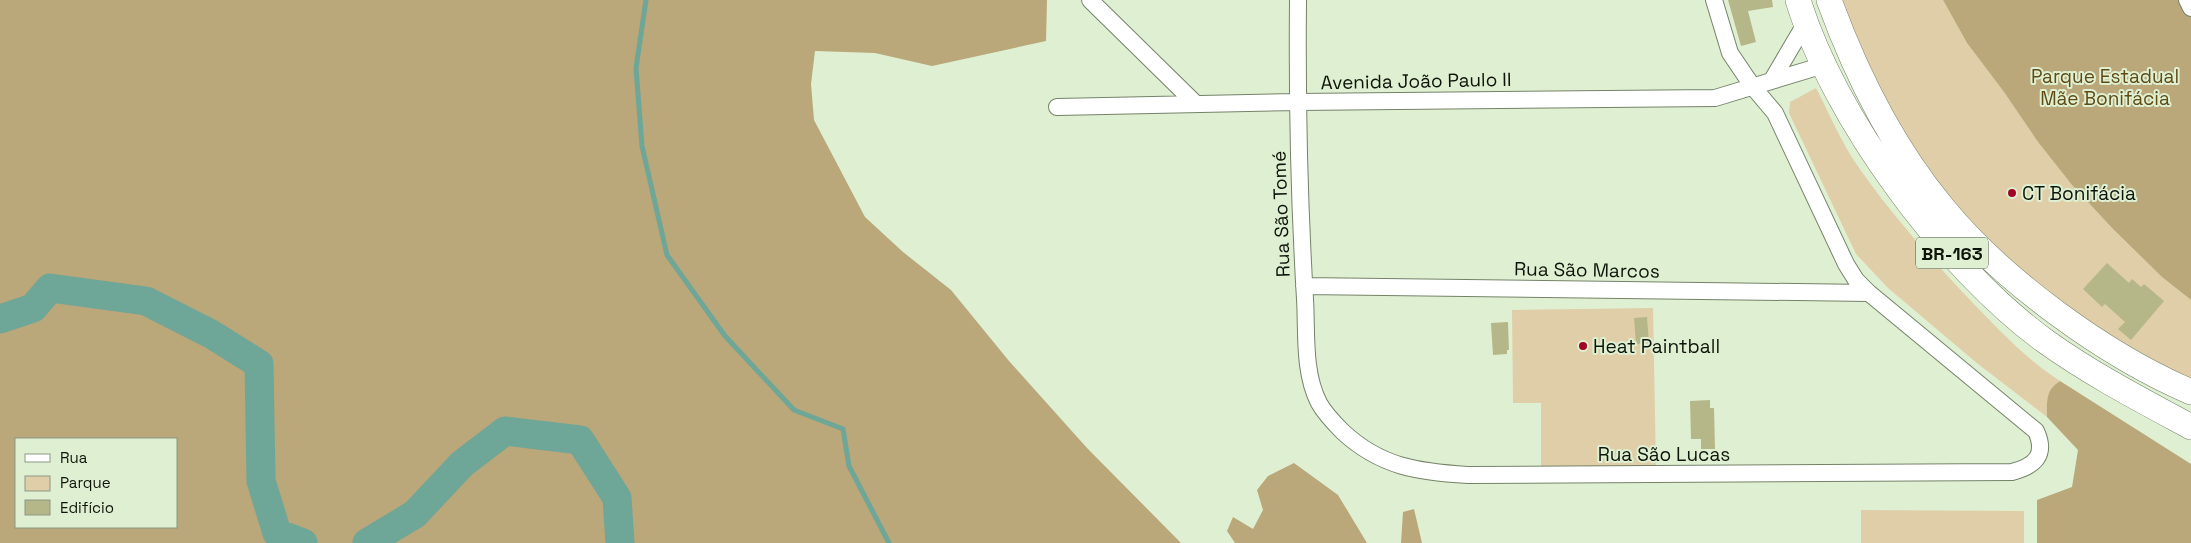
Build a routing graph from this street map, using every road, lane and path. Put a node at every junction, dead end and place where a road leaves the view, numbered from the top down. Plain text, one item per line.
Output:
1 (1090, 0) edge
2 (1298, 0) edge
3 (1714, 0) edge
4 (1798, 0) edge
5 (1829, 0) edge
6 (2187, 0) edge
7 (2191, 8) edge
8 (1805, 24) junction
9 (1824, 65) junction
10 (1772, 80) junction
11 (1753, 87) junction
12 (1297, 102) junction
13 (1196, 104) junction
14 (1057, 107) dead end
15 (1304, 286) junction
16 (1869, 293) junction
17 (2191, 392) edge
18 (1332, 421) joint
19 (2191, 428) edge

1 - 13 street
2 - 12 street, Rua São Tomé
3 - 11 street
4 - 8 highway, BR-163
5 - 17 highway, BR-163
6 - 7 street
8 - 9 highway, BR-163
8 - 10 street
9 - 10 street, Avenida João Paulo II
9 - 19 highway, BR-163
10 - 11 street, Avenida João Paulo II
11 - 12 street, Avenida João Paulo II
11 - 16 street
12 - 13 street, Avenida João Paulo II
12 - 15 street, Rua São Tomé
13 - 14 street, Avenida João Paulo II
15 - 16 street, Rua São Marcos
15 - 18 street, Rua São Tomé
16 - 18 street, Rua São Lucas

